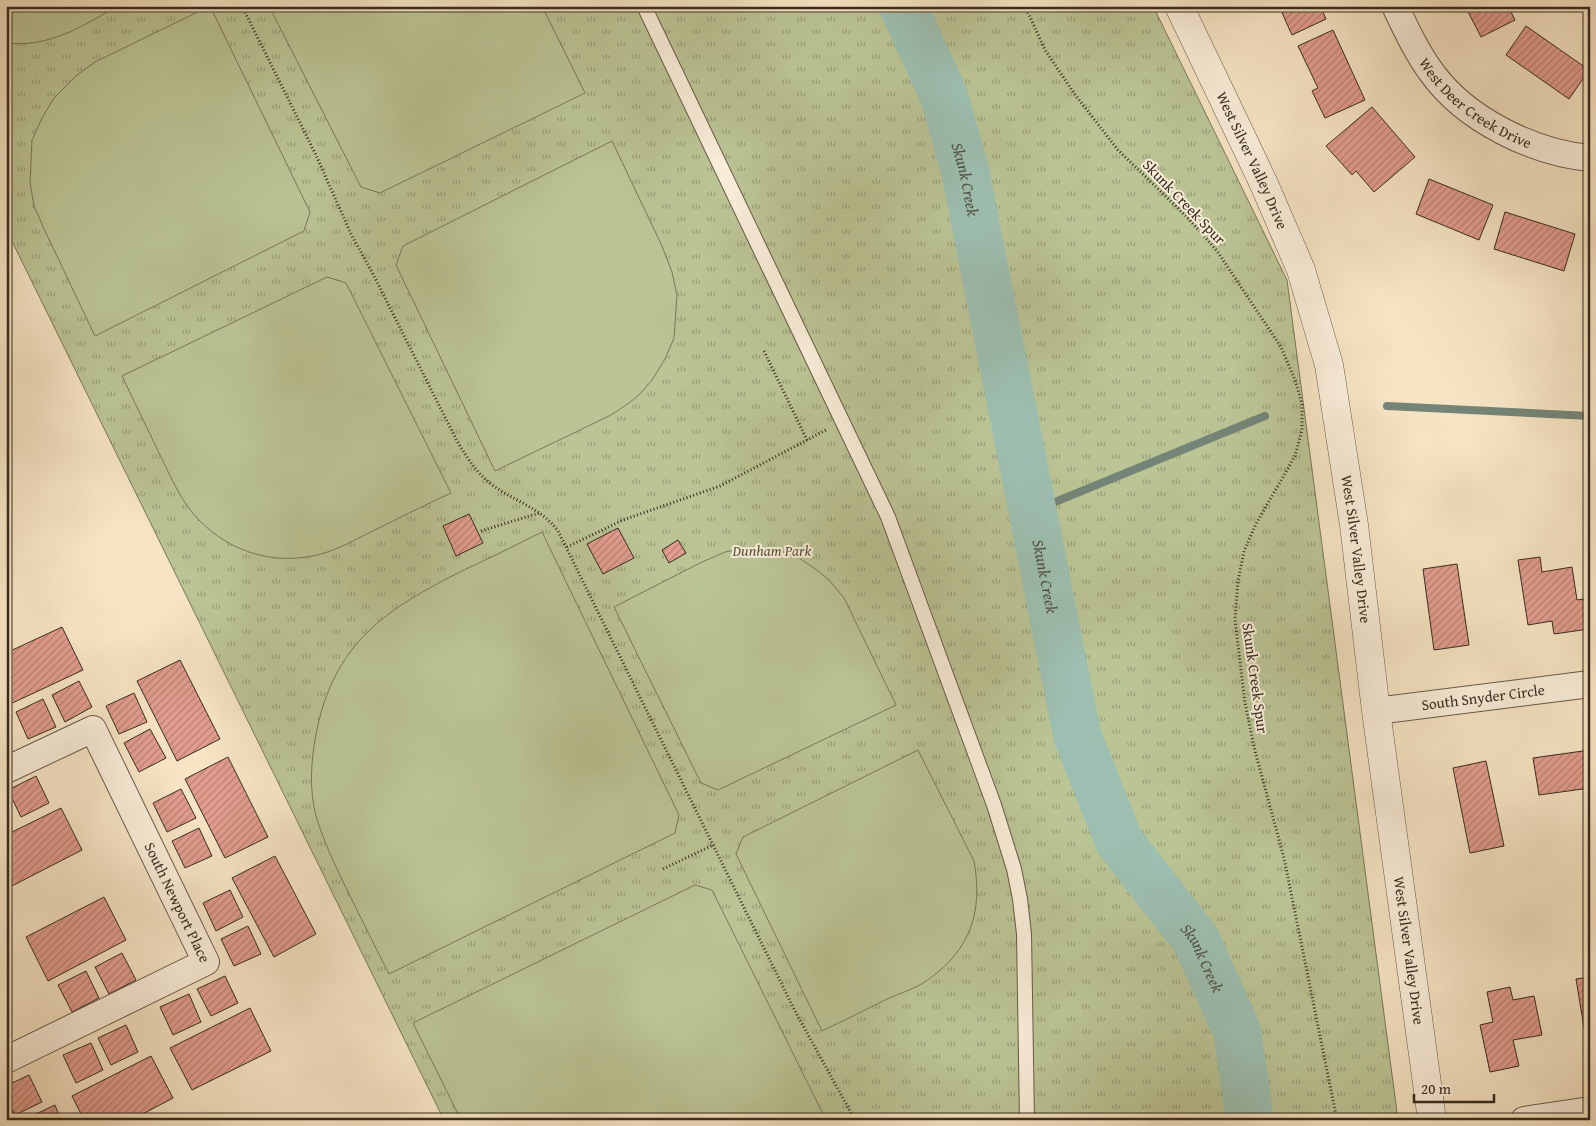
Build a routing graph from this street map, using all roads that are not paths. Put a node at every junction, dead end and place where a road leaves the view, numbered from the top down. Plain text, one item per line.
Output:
1 (644, 6) edge
2 (1179, 6) edge
3 (1395, 6) edge
4 (1590, 158) edge
5 (1590, 684) edge
6 (1376, 711) junction
7 (6, 770) edge
8 (6, 1060) edge
9 (1590, 1110) edge
10 (1027, 1120) edge
11 (1432, 1120) edge
12 (1524, 1120) edge

1 - 10 lane
2 - 6 street, West Silver Valley Drive
3 - 4 street, West Deer Creek Drive
5 - 6 street, South Snyder Circle
6 - 11 street, West Silver Valley Drive
7 - 8 street, South Newport Place
9 - 12 street

